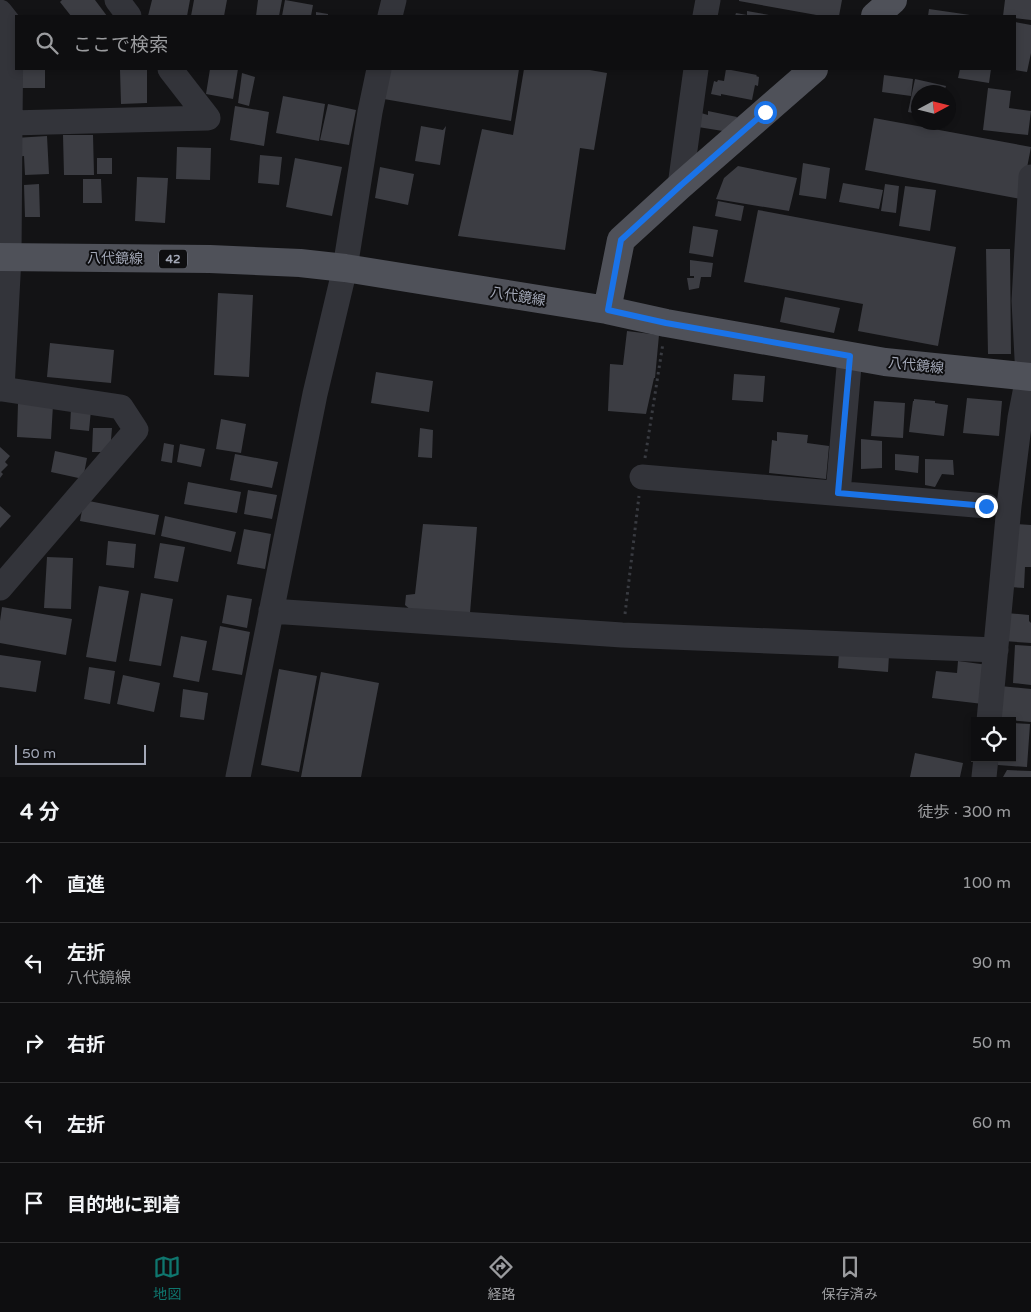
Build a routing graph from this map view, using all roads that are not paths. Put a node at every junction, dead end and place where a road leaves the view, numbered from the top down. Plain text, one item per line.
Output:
1 (117, 0) edge
2 (394, 0) edge
3 (708, 0) edge
4 (893, 0) edge
5 (0, 12) edge
6 (128, 15) edge
7 (390, 15) edge
8 (705, 15) edge
9 (876, 15) edge
10 (171, 70) edge
11 (379, 70) edge
12 (696, 70) edge
13 (813, 70) edge
14 (5, 123) edge
15 (1031, 177) edge
16 (680, 186) junction
17 (5, 257) edge
18 (345, 268) junction
19 (608, 310) junction
20 (850, 356) junction
21 (1030, 377) edge
22 (1, 389) edge
23 (642, 476) dead end
24 (838, 493) junction
25 (986, 506) dead end
26 (0, 588) edge
27 (271, 611) junction
28 (996, 650) junction
29 (989, 717) edge
30 (986, 762) edge
31 (238, 777) edge
32 (984, 777) edge

1 - 6 street
2 - 7 street
3 - 8 street
4 - 9 main road
5 - 14 street
10 - 14 street
11 - 18 street
12 - 16 street
13 - 16 main road
14 - 17 street
15 - 21 street
16 - 19 main road
17 - 18 main road, 八代鏡線 / 42
17 - 22 street
18 - 19 main road, 八代鏡線 / 42
18 - 27 street
19 - 20 main road, 八代鏡線 / 42
20 - 21 main road, 八代鏡線 / 42
20 - 24 street
21 - 28 street
22 - 26 street
23 - 24 street
24 - 25 street
27 - 28 street
27 - 31 street
28 - 29 street
30 - 32 street

